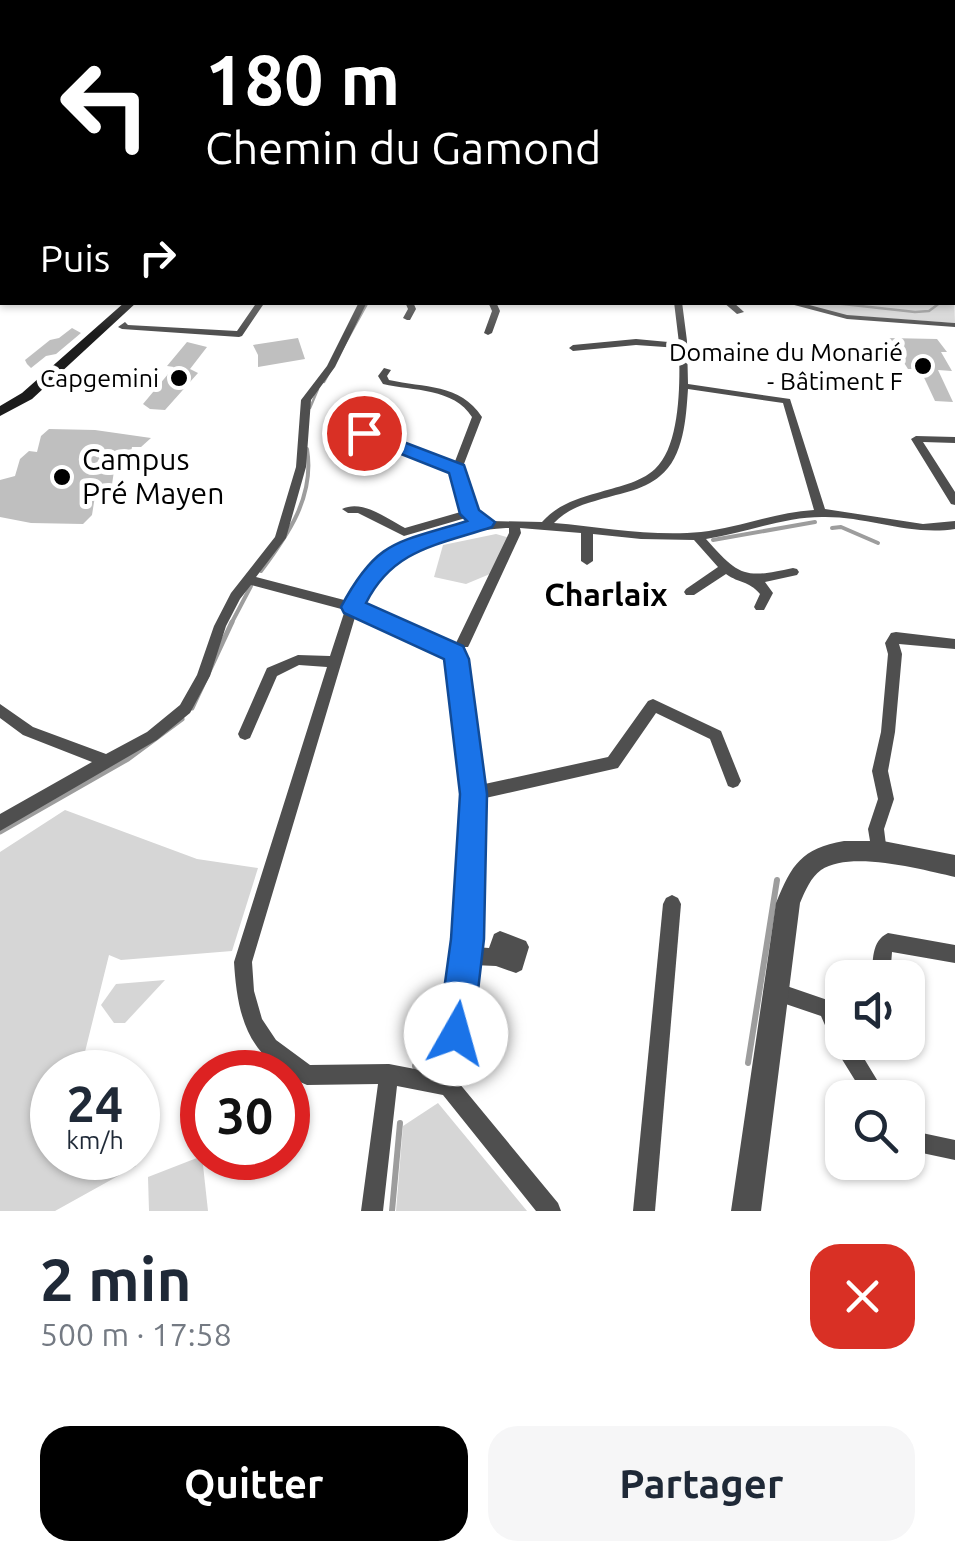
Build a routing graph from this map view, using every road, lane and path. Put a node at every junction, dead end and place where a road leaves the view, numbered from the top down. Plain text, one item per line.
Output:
1 (129, 305) edge
2 (259, 305) edge
3 (362, 305) edge
4 (410, 305) edge
5 (493, 305) edge
6 (678, 305) edge
7 (731, 305) edge
8 (799, 305) edge
9 (740, 312) dead end
10 (406, 318) dead end
11 (126, 324) dead end
12 (955, 325) edge
13 (488, 333) dead end
14 (684, 346) junction
15 (573, 348) dead end
16 (388, 370) dead end
17 (683, 386) junction
18 (0, 412) edge
19 (364, 433) dead end
20 (955, 440) edge
21 (457, 470) junction
22 (950, 485) edge
23 (955, 501) edge
24 (348, 509) dead end
25 (821, 513) junction
26 (470, 514) junction
27 (485, 522) junction
28 (459, 524) junction
29 (514, 524) junction
30 (546, 525) junction
31 (955, 525) edge
32 (587, 529) junction
33 (697, 536) junction
34 (587, 561) dead end
35 (723, 570) junction
36 (793, 572) dead end
37 (250, 580) junction
38 (757, 582) junction
39 (690, 592) dead end
40 (352, 607) junction
41 (760, 607) dead end
42 (955, 644) edge
43 (458, 648) junction
44 (335, 662) junction
45 (0, 710) edge
46 (245, 734) dead end
47 (109, 762) junction
48 (733, 781) dead end
49 (474, 794) junction
50 (0, 823) edge
51 (879, 853) junction
52 (955, 866) edge
53 (672, 904) dead end
54 (955, 954) edge
55 (466, 956) junction
56 (496, 957) dead end
57 (883, 960) edge
58 (774, 991) junction
59 (825, 1009) edge
60 (272, 1050) edge
61 (310, 1074) edge
62 (389, 1074) junction
63 (450, 1086) junction
64 (925, 1144) edge
65 (955, 1150) edge
66 (372, 1211) edge
67 (550, 1211) edge
68 (644, 1211) edge
69 (746, 1211) edge

1 - 18 main road
2 - 11 street
3 - 37 street
4 - 10 street
5 - 13 street
6 - 14 street
7 - 9 street
8 - 12 street
14 - 15 street
14 - 17 street
16 - 21 street
17 - 25 street
17 - 30 street
19 - 21 street
20 - 22 street
21 - 26 street
22 - 23 street
24 - 28 street
25 - 31 street
25 - 33 street
26 - 27 street
26 - 28 street
27 - 28 street
27 - 29 street
28 - 40 street
29 - 30 street
29 - 43 street
30 - 32 street
32 - 33 street
32 - 34 street
33 - 35 street
35 - 38 street
35 - 39 street
36 - 38 street
37 - 40 street
37 - 47 street
38 - 41 street
40 - 43 street
40 - 44 street
42 - 51 street
43 - 49 street
44 - 46 street
44 - 60 street
45 - 47 street
47 - 50 street
48 - 49 street
49 - 55 street
51 - 52 street
51 - 58 street
53 - 68 street
54 - 57 street
55 - 56 street
55 - 63 street
58 - 59 street
58 - 69 street
61 - 62 street
62 - 63 street
62 - 66 street
63 - 67 street
64 - 65 street

